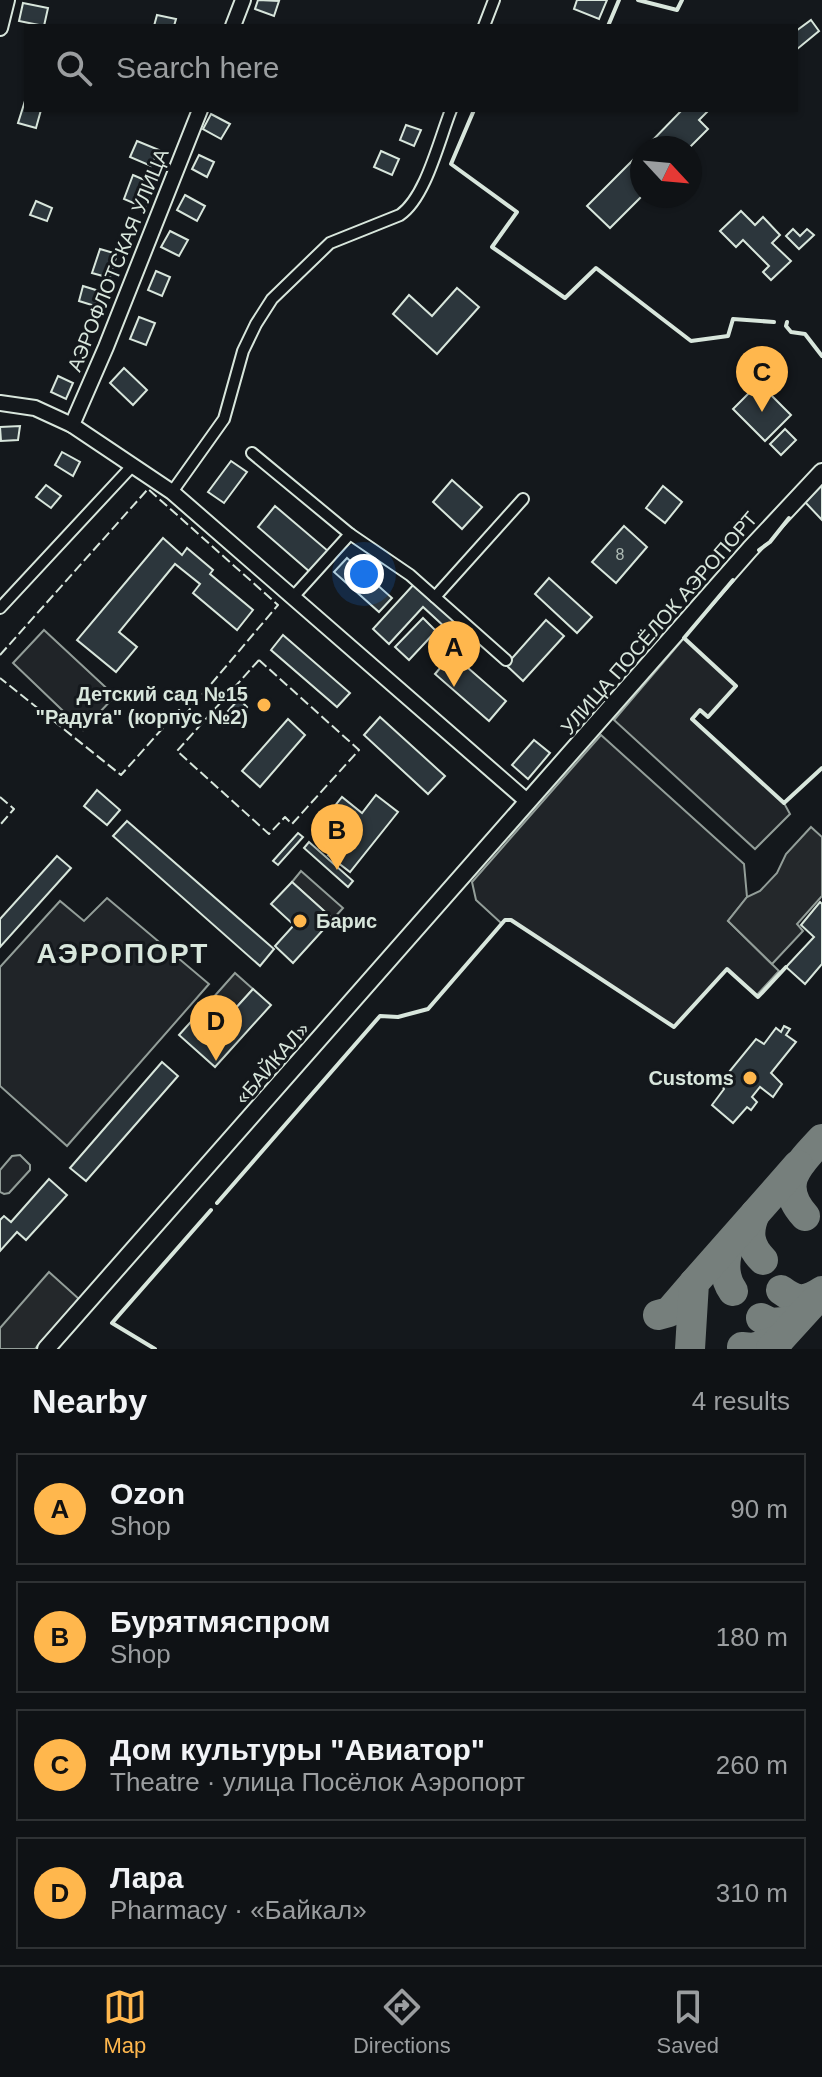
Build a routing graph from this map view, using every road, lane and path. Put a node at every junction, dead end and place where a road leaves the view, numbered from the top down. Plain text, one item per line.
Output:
1 (7, 0) edge
2 (243, 0) edge
3 (494, 0) edge
4 (234, 24) edge
5 (485, 24) edge
6 (0, 28) edge
7 (199, 112) edge
8 (450, 112) edge
9 (0, 403) edge
10 (72, 425) junction
11 (252, 453) dead end
12 (133, 465) junction
13 (822, 472) edge
14 (172, 492) junction
15 (523, 499) dead end
16 (350, 534) junction
17 (293, 597) junction
18 (435, 597) junction
19 (0, 608) edge
20 (506, 660) dead end
21 (528, 802) junction
22 (46, 1349) edge

1 - 6 main road
2 - 4 main road
3 - 5 street
7 - 10 main road, АЭРОФЛОТСКАЯ УЛИЦА
8 - 14 street
9 - 10 main road
10 - 12 main road
11 - 16 street
12 - 14 main road
12 - 19 street
13 - 21 highway, УЛИЦА ПОСЁЛОК АЭРОПОРТ
14 - 17 main road
15 - 18 street
16 - 17 street
16 - 18 street
17 - 21 main road
18 - 20 street
21 - 22 highway, «БАЙКАЛ»

